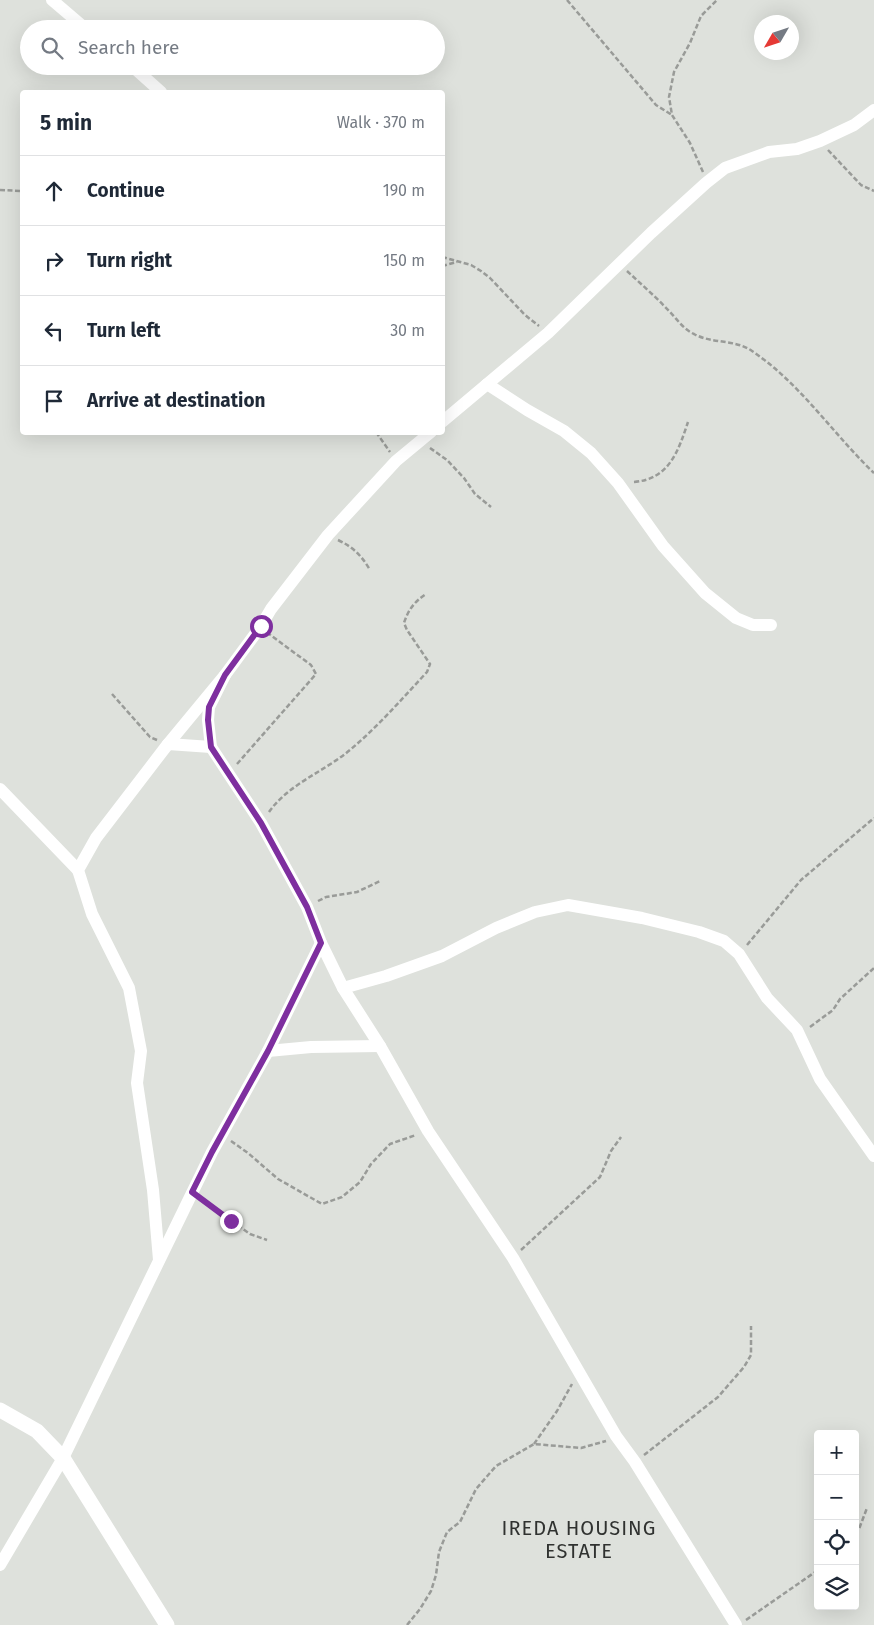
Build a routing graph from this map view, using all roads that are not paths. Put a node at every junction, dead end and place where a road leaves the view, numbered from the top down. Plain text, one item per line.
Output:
1 (52, 0) edge
2 (75, 20) edge
3 (142, 75) edge
4 (159, 90) edge
5 (874, 110) edge
6 (487, 384) junction
7 (445, 419) edge
8 (427, 435) edge
9 (771, 625) dead end
10 (225, 675) junction
11 (168, 744) junction
12 (211, 747) junction
13 (0, 789) edge
14 (78, 870) junction
15 (321, 943) junction
16 (343, 988) junction
17 (380, 1046) junction
18 (268, 1051) junction
19 (874, 1156) edge
20 (158, 1260) junction
21 (0, 1410) edge
22 (63, 1458) junction
23 (0, 1565) edge
24 (167, 1625) edge
25 (737, 1625) edge

1 - 2 street
3 - 4 street
5 - 6 street
6 - 7 street
6 - 9 street
8 - 10 street
10 - 11 street
10 - 12 street
11 - 12 street
11 - 14 street
12 - 15 street
13 - 14 street
14 - 20 street
15 - 16 street
15 - 18 street
16 - 17 street
16 - 19 street
17 - 18 street
17 - 25 street
18 - 20 street
20 - 22 street
21 - 22 street
22 - 23 street
22 - 24 street

